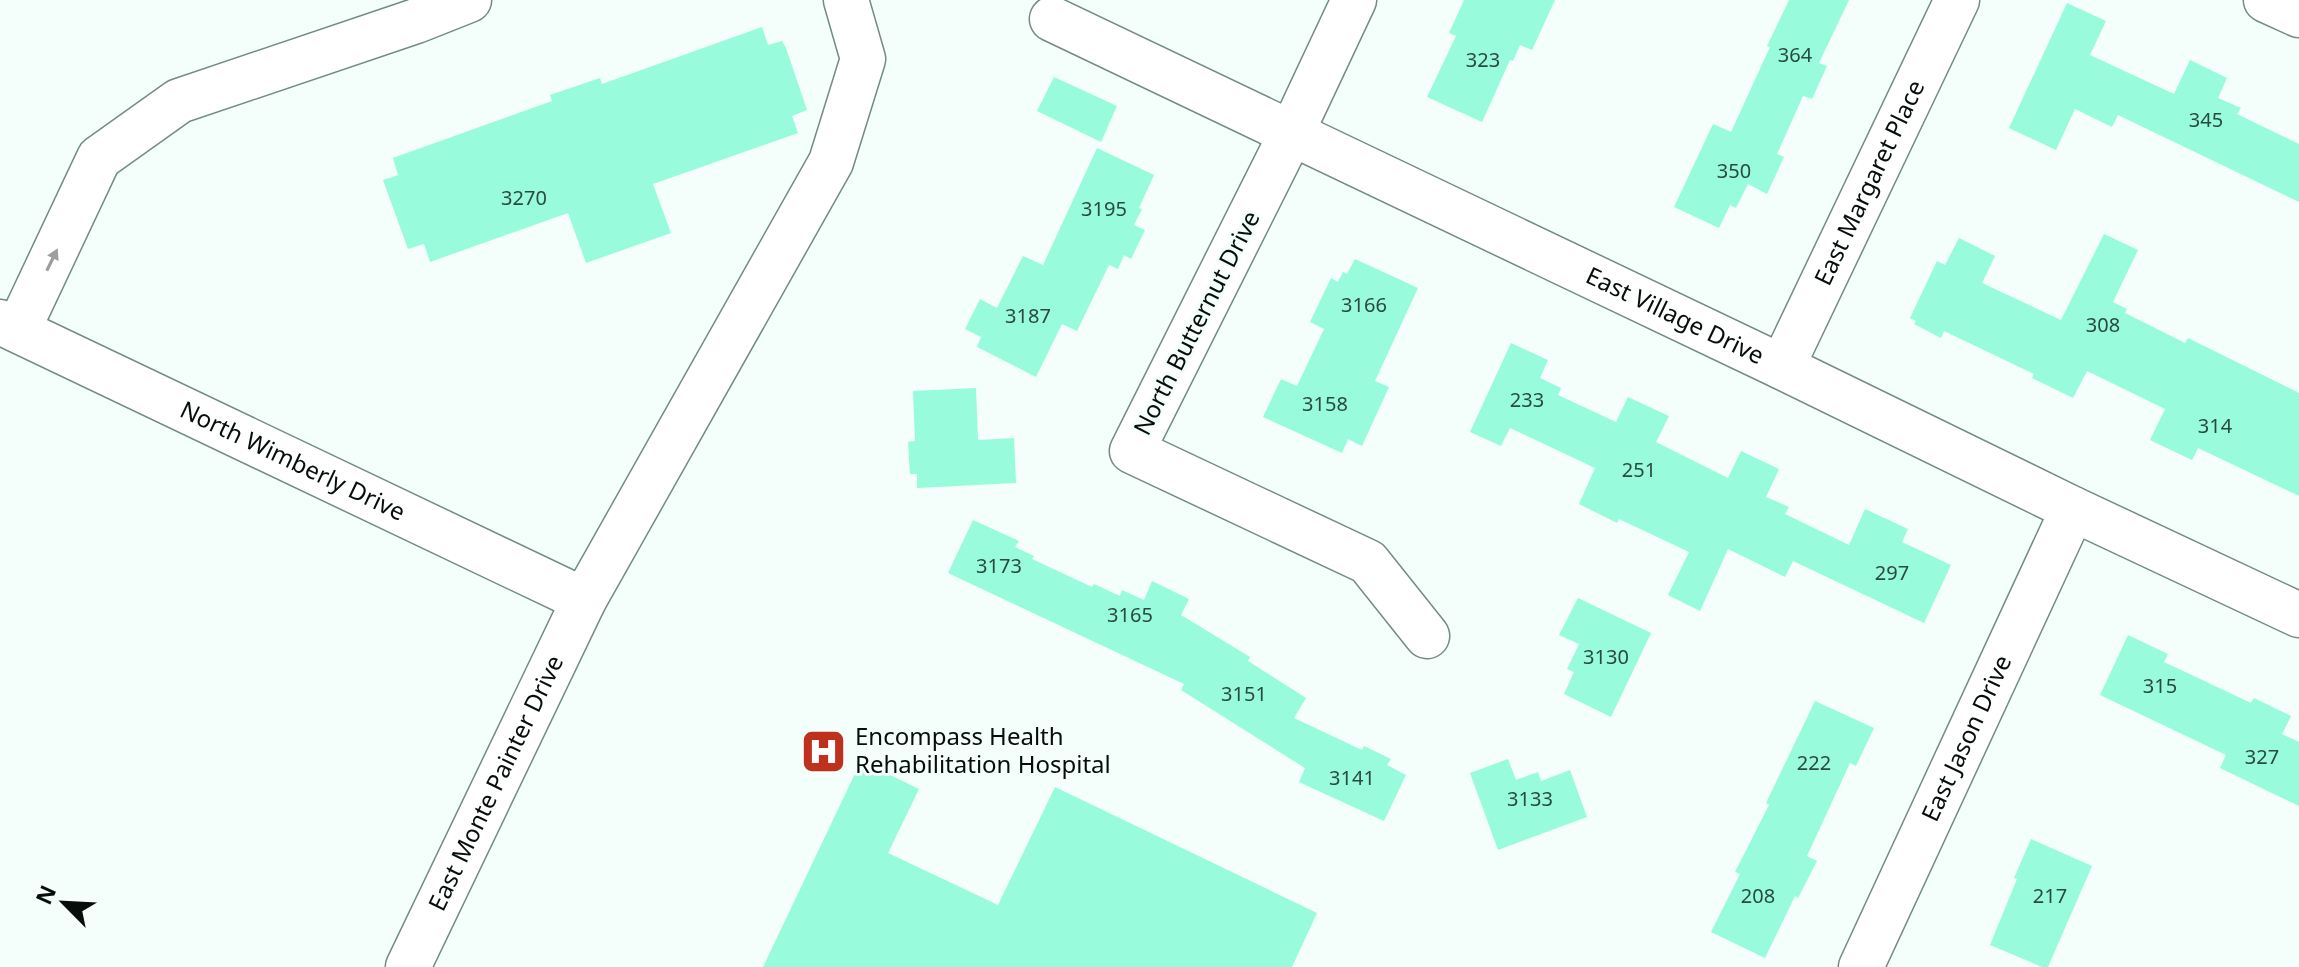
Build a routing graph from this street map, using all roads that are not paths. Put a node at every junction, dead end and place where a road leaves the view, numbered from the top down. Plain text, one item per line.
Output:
1 (469, 0) edge
2 (846, 0) edge
3 (1354, 0) edge
4 (1957, 0) edge
5 (2266, 0) edge
6 (2299, 15) edge
7 (1052, 19) dead end
8 (1291, 134) junction
9 (9, 326) edge
10 (1782, 367) junction
11 (2073, 509) junction
12 (584, 600) junction
13 (2299, 615) edge
14 (1427, 636) dead end
15 (408, 967) edge
16 (1861, 967) edge

9 -> 1 street
2 - 12 street, East Monte Painter Drive
3 - 8 street
4 - 10 street, East Margaret Place
5 - 6 street
7 - 8 street, East Village Drive
8 - 10 street, East Village Drive
8 - 14 street, North Butternut Drive
9 - 12 street, North Wimberly Drive
10 - 11 street, East Village Drive
11 - 13 street, East Village Drive
11 - 16 street, East Jason Drive
12 - 15 street, East Monte Painter Drive

